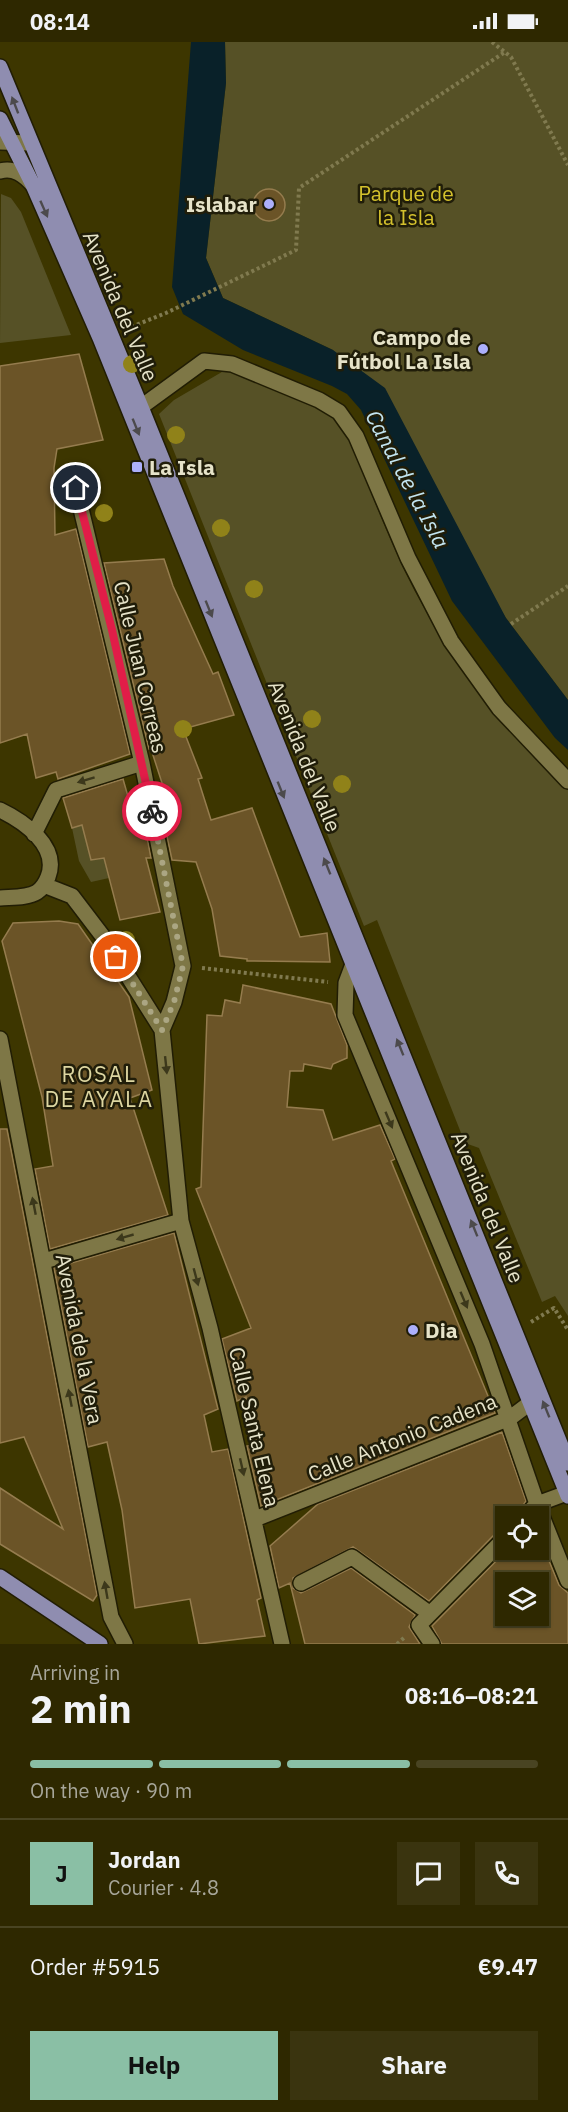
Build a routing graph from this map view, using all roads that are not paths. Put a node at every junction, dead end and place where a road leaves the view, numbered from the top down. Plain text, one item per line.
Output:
1 (0, 67) edge
2 (0, 119) edge
3 (6, 142) edge
4 (30, 143) junction
5 (20, 157) junction
6 (4, 170) edge
7 (33, 185) junction
8 (141, 407) junction
9 (76, 488) dead end
10 (142, 763) junction
11 (568, 781) edge
12 (0, 810) edge
13 (34, 834) junction
14 (44, 885) junction
15 (0, 898) edge
16 (352, 967) junction
17 (162, 1030) junction
18 (0, 1039) edge
19 (181, 1221) junction
20 (44, 1261) junction
21 (530, 1404) junction
22 (510, 1418) junction
23 (568, 1463) edge
24 (567, 1495) edge
25 (537, 1504) junction
26 (255, 1519) junction
27 (495, 1548) edge
28 (0, 1577) edge
29 (568, 1581) edge
30 (302, 1583) dead end
31 (424, 1619) junction
32 (100, 1644) edge
33 (125, 1644) edge
34 (282, 1644) edge
35 (432, 1644) edge

4 -> 1 main road, Avenida del Valle
2 - 3 main road, Avenida del Valle
3 - 4 street
3 - 5 main road, Avenida del Valle
4 - 5 street
4 - 8 main road, Avenida del Valle
5 - 6 street
5 - 7 main road, Avenida del Valle
6 - 7 street
7 -> 16 main road, Avenida del Valle
8 - 11 street
23 -> 8 main road, Avenida del Valle
9 - 10 street, Calle Juan Correas
10 -> 13 street
10 - 17 street, Calle Juan Correas
12 - 13 street
13 - 14 street
14 - 15 street
14 - 17 street
16 - 21 main road, Avenida del Valle
16 -> 22 street
17 -> 19 street, Calle Santa Elena
20 -> 18 street, Avenida de la Vera
19 -> 20 street
19 -> 26 street, Calle Santa Elena
33 -> 20 street, Avenida de la Vera
21 - 22 street, Calle Antonio Cadena
21 - 24 main road, Avenida del Valle
22 - 25 street
22 - 26 street, Calle Antonio Cadena
24 - 25 street
25 - 29 street
26 - 34 street, Calle Santa Elena
27 - 31 street
28 - 32 main road
30 - 31 street
31 - 35 street

